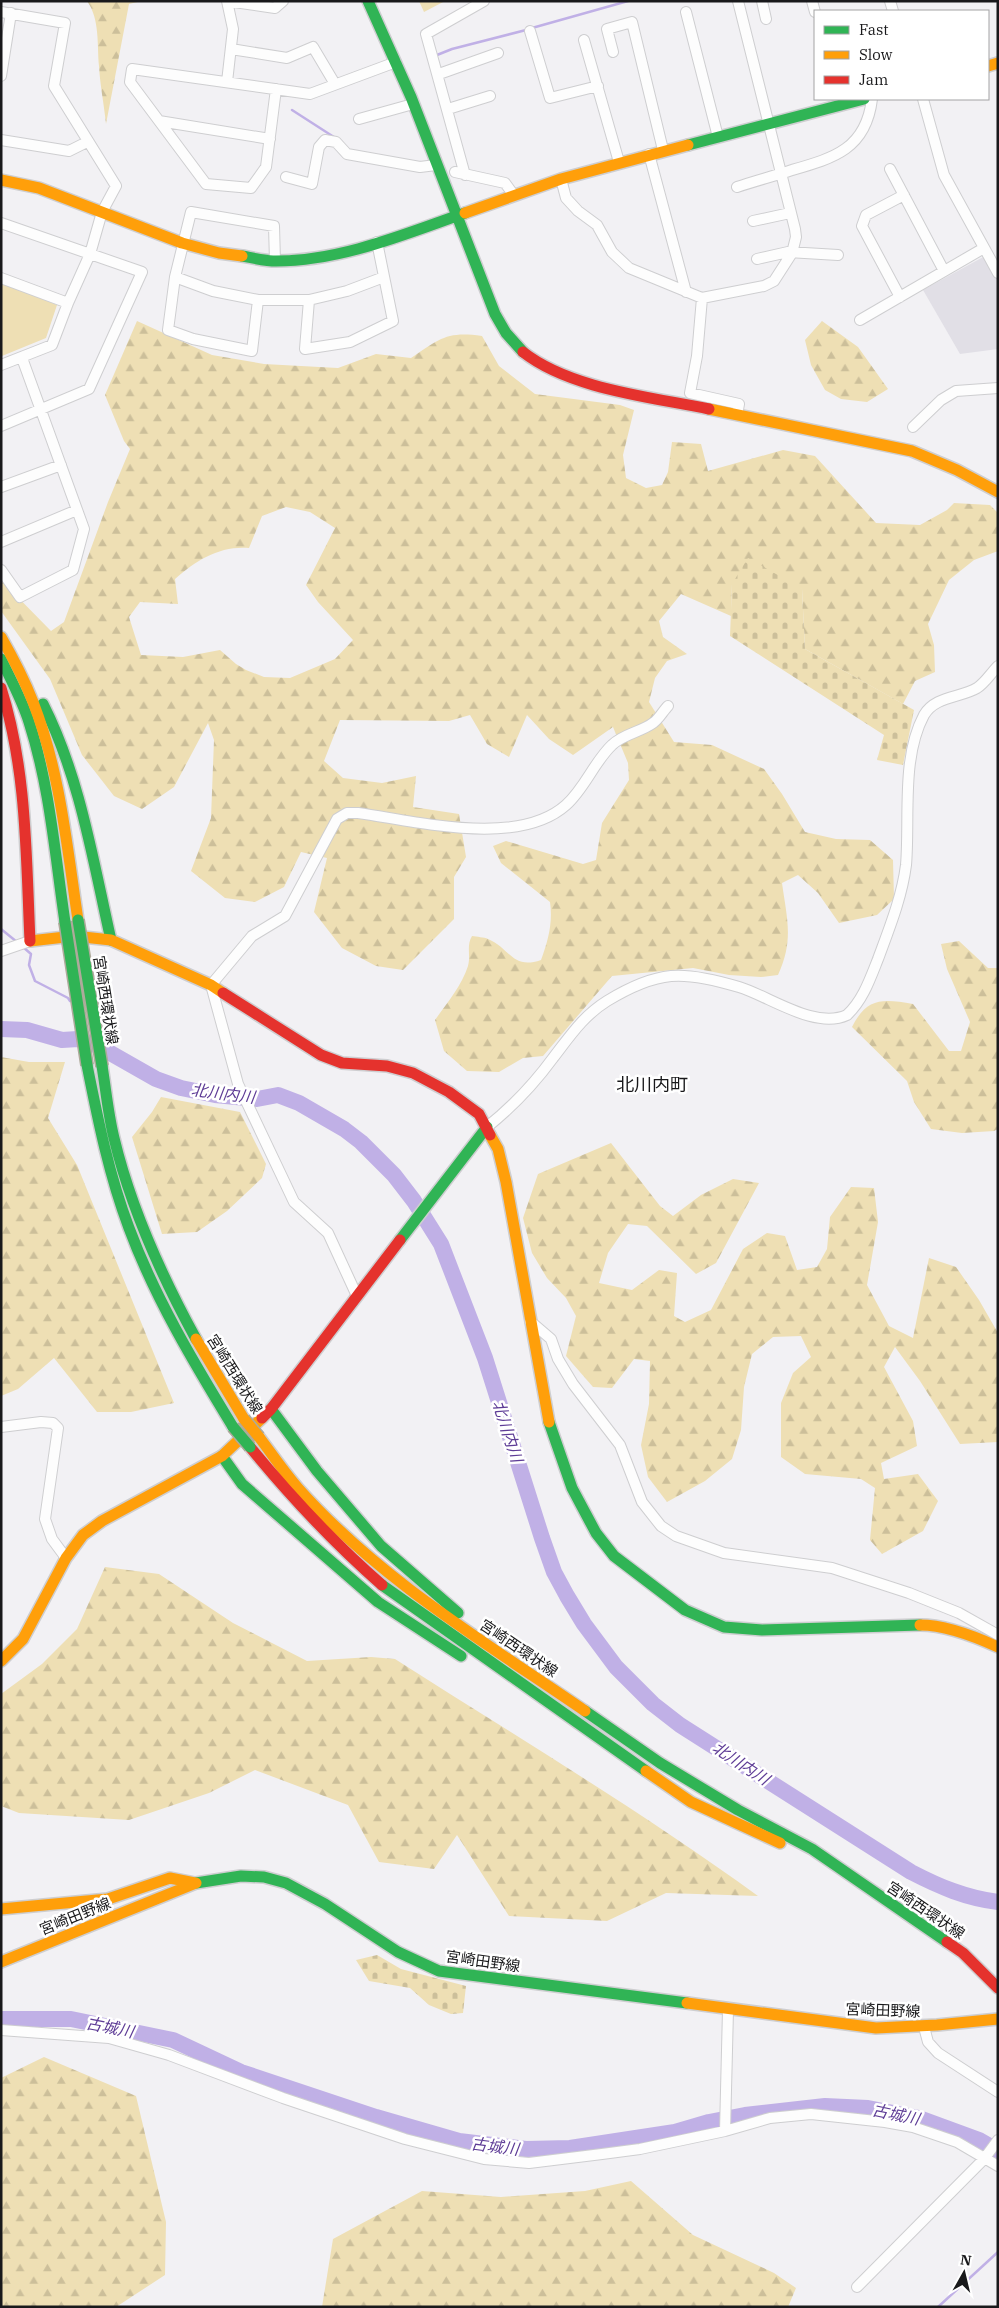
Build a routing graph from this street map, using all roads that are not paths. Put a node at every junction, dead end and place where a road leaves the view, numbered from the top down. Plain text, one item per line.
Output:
1 (283, 1) edge
2 (368, 1) edge
3 (484, 1) edge
4 (738, 1) edge
5 (762, 1) edge
6 (686, 12) dead end
7 (6, 13) edge
8 (766, 19) dead end
9 (530, 31) dead end
10 (584, 40) dead end
11 (231, 49) junction
12 (613, 52) dead end
13 (498, 53) dead end
14 (396, 62) junction
15 (1, 74) edge
16 (439, 74) junction
17 (227, 82) junction
18 (335, 84) junction
19 (598, 86) junction
20 (276, 89) junction
21 (490, 96) dead end
22 (860, 100) edge
23 (872, 100) edge
24 (923, 100) edge
25 (413, 104) junction
26 (448, 108) junction
27 (359, 120) dead end
28 (159, 122) junction
29 (769, 124) junction
30 (718, 137) junction
31 (270, 139) junction
32 (1, 140) edge
33 (87, 142) junction
34 (664, 150) junction
35 (649, 154) junction
36 (619, 162) junction
37 (436, 165) junction
38 (890, 169) dead end
39 (455, 172) dead end
40 (780, 174) junction
41 (465, 175) junction
42 (286, 177) dead end
43 (561, 179) junction
44 (1, 180) edge
45 (736, 187) dead end
46 (513, 194) junction
47 (904, 195) junction
48 (102, 212) junction
49 (790, 213) junction
50 (455, 215) junction
51 (753, 221) dead end
52 (1, 223) edge
53 (377, 242) junction
54 (182, 243) junction
55 (984, 248) junction
56 (792, 253) junction
57 (90, 254) junction
58 (838, 255) dead end
59 (757, 259) dead end
60 (275, 261) junction
61 (944, 271) junction
62 (998, 274) edge
63 (176, 277) junction
64 (384, 277) junction
65 (1, 278) edge
66 (686, 292) junction
67 (900, 297) junction
68 (702, 298) junction
69 (258, 300) junction
70 (309, 300) junction
71 (68, 303) junction
72 (860, 320) dead end
73 (22, 358) junction
74 (1, 365) edge
75 (998, 388) edge
76 (41, 411) junction
77 (737, 415) junction
78 (1, 426) edge
79 (913, 427) dead end
80 (61, 465) junction
81 (1, 487) edge
82 (998, 492) edge
83 (77, 510) junction
84 (1, 542) edge
85 (1, 570) edge
86 (1, 637) edge
87 (1, 659) edge
88 (998, 666) edge
89 (1, 688) edge
90 (33, 697) junction
91 (668, 706) dead end
92 (111, 940) junction
93 (30, 941) junction
94 (1, 951) edge
95 (211, 985) junction
96 (488, 1127) junction
97 (356, 1296) junction
98 (530, 1321) junction
99 (271, 1409) junction
100 (1, 1427) edge
101 (222, 1456) junction
102 (66, 1558) junction
103 (467, 1631) junction
104 (998, 1635) edge
105 (998, 1647) edge
106 (1, 1661) edge
107 (496, 1668) junction
108 (831, 1863) junction
109 (195, 1883) junction
110 (1, 1908) edge
111 (1, 1962) edge
112 (998, 1988) edge
113 (728, 2010) junction
114 (998, 2019) edge
115 (924, 2027) junction
116 (1, 2030) edge
117 (998, 2092) edge
118 (726, 2131) junction
119 (998, 2140) edge
120 (984, 2159) junction
121 (998, 2166) edge
122 (857, 2288) dead end

1 - 11 street
2 - 14 main road
3 - 16 street
4 - 29 street
5 - 8 street
6 - 30 street
7 - 15 street
7 - 33 street
9 - 19 street
10 - 19 street
11 - 17 street
11 - 18 street
12 - 34 street
13 - 16 street
14 - 18 street
14 - 25 main road
16 - 26 street
17 - 20 street
17 - 28 street
18 - 20 street
19 - 36 street
20 - 31 street
21 - 26 street
22 - 29 main road
23 - 40 street
24 - 55 street
25 - 27 street
25 - 37 main road
26 - 41 street
28 - 31 street
28 - 31 street
29 - 30 main road
29 - 40 street
30 - 34 main road
32 - 33 street
33 - 48 street
34 - 35 main road
35 - 36 main road
35 - 66 street
36 - 43 main road
37 - 42 street
37 - 50 main road
38 - 47 street
39 - 41 street
40 - 45 street
40 - 49 street
41 - 46 street
43 - 46 main road
43 - 66 street
44 - 48 main road
46 - 50 main road
47 - 61 street
47 - 67 street
48 - 54 main road
48 - 57 street
49 - 51 street
49 - 56 street
50 - 53 main road
50 - 77 main road
52 - 57 street
53 - 60 main road
53 - 64 street
54 - 60 main road
54 - 60 street
54 - 63 street
55 - 61 street
55 - 62 street
56 - 58 street
56 - 59 street
56 - 68 street
57 - 71 street
57 - 76 street
61 - 67 street
63 - 69 street
63 - 69 street
64 - 70 street
64 - 70 street
65 - 71 street
66 - 68 street
67 - 72 street
68 - 77 street
69 - 70 street
71 - 73 street
73 - 74 street
73 - 76 street
75 - 79 street
76 - 78 street
76 - 80 street
77 - 82 main road
80 - 81 street
80 - 83 street
83 - 84 street
83 - 85 street
86 - 90 main road, 宮崎西環状線
87 - 107 main road, 宮崎西環状線, bridge
88 - 96 street
89 - 93 main road
90 - 92 main road
90 - 103 main road, 宮崎西環状線, bridge
91 - 95 street
92 - 93 main road
92 - 95 main road
93 - 94 street
95 - 96 main road
95 - 97 street
96 - 97 main road
96 - 98 main road
97 - 99 main road
98 - 104 street
98 - 105 main road
99 - 101 main road
99 - 103 main road
100 - 102 street
101 - 102 main road
101 - 107 main road
102 - 106 main road
103 - 108 main road, 宮崎西環状線
107 - 108 main road, 宮崎西環状線
108 - 112 main road, 宮崎西環状線
109 - 110 main road
109 - 111 main road, 宮崎田野線
109 - 113 main road, 宮崎田野線
113 - 115 main road, 宮崎田野線
113 - 118 street
114 - 115 main road, 宮崎田野線
115 - 117 street
116 - 118 street
118 - 120 street
119 - 120 street
120 - 121 street
120 - 122 street

